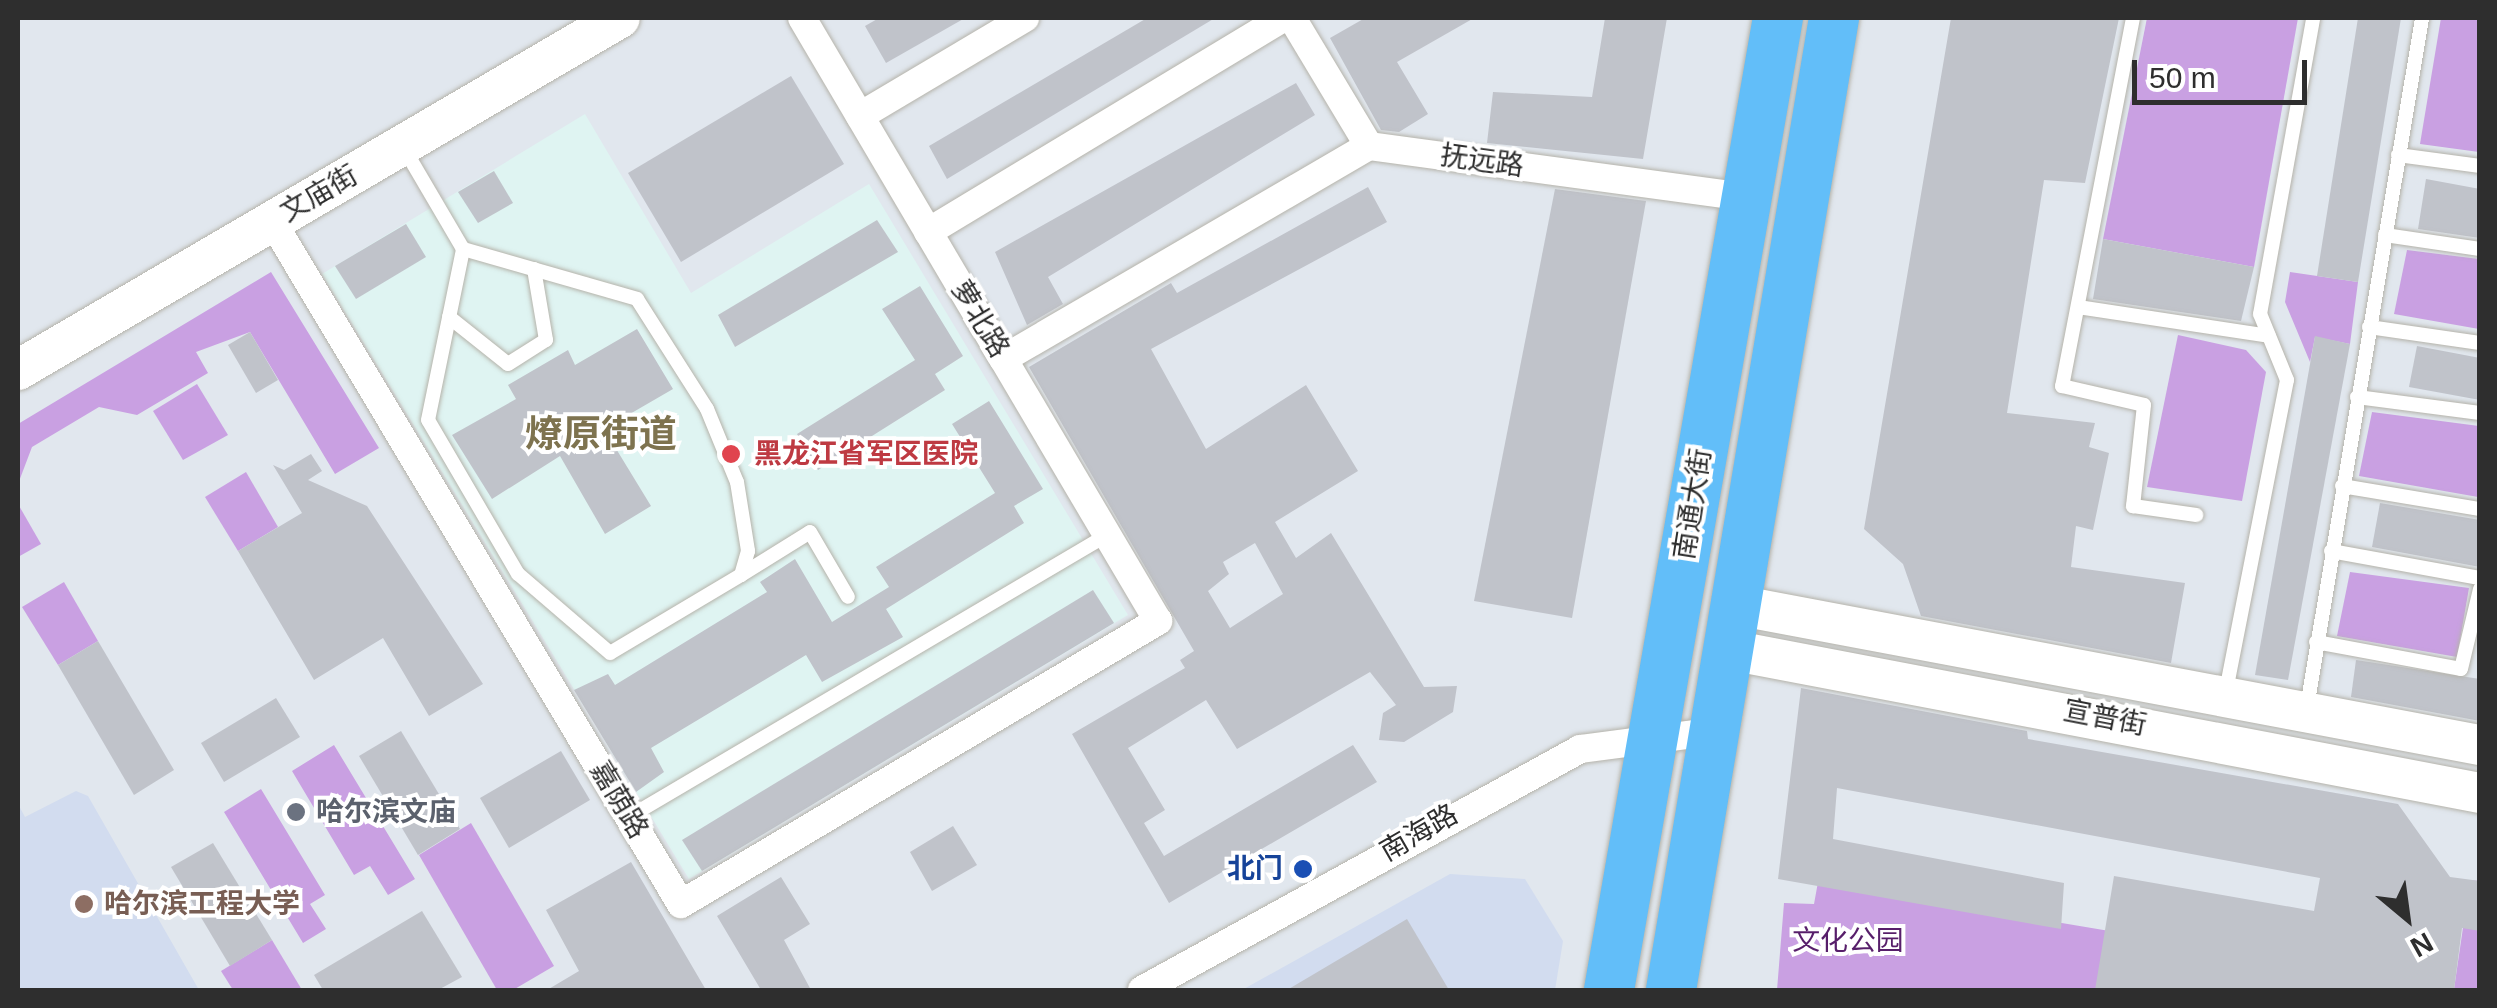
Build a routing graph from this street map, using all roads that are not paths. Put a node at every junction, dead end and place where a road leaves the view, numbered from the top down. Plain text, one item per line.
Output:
1 (620, 18) edge
2 (802, 18) edge
3 (1025, 18) edge
4 (1284, 18) edge
5 (1292, 18) edge
6 (1778, 18) edge
7 (1834, 18) edge
8 (2133, 18) edge
9 (2313, 18) edge
10 (2422, 18) edge
11 (860, 116) junction
12 (402, 145) junction
13 (1369, 146) junction
14 (2398, 155) junction
15 (2480, 166) edge
16 (1744, 197) junction
17 (272, 221) junction
18 (928, 232) junction
19 (2385, 235) junction
20 (463, 249) junction
21 (2480, 249) edge
22 (534, 269) junction
23 (2078, 307) junction
24 (449, 317) junction
25 (2369, 327) junction
26 (2268, 336) junction
27 (2480, 343) edge
28 (1003, 359) junction
29 (18, 370) edge
30 (2358, 397) junction
31 (2480, 413) edge
32 (2342, 486) junction
33 (2480, 509) edge
34 (2196, 515) dead end
35 (1107, 535) junction
36 (2331, 552) junction
37 (741, 575) junction
38 (2480, 578) edge
39 (2480, 589) edge
40 (848, 597) dead end
41 (1158, 621) joint
42 (1733, 628) junction
43 (2316, 642) junction
44 (2224, 697) junction
45 (2306, 714) junction
46 (1716, 731) junction
47 (1655, 735) junction
48 (2480, 745) edge
49 (2480, 793) edge
50 (630, 818) junction
51 (1142, 990) edge
52 (1609, 990) edge
53 (1671, 990) edge

1 - 12 street, 文庙街
2 - 11 street, 萝北路
3 - 11 street
4 - 18 street
5 - 13 street
6 - 16 highway, 南通大街
7 - 42 highway
8 - 23 lane
9 - 26 lane
10 - 14 lane
11 - 18 street, 萝北路
12 - 17 street, 文庙街
12 - 20 lane
13 - 16 street, 抚远路
13 - 28 street
14 - 15 lane
14 - 19 lane
16 - 47 highway, 南通大街
17 - 29 street, 文庙街
17 - 50 street, 嘉荫路
18 - 28 street, 萝北路
19 - 21 lane
19 - 25 lane
20 - 22 lane
20 - 24 lane
22 - 24 lane
22 - 37 lane
23 - 26 lane
23 - 34 lane
24 - 37 lane
25 - 27 lane
25 - 30 lane
26 - 44 lane
28 - 35 street, 萝北路
30 - 31 lane
30 - 32 lane
32 - 33 lane
32 - 36 lane
35 - 41 street, 萝北路
35 - 50 lane
36 - 38 lane
36 - 43 lane
37 - 40 lane
39 - 43 lane
41 - 50 street, 嘉荫路
42 - 44 street, 宣普街
42 - 46 highway
42 - 49 street, 宣普街
43 - 45 lane
44 - 45 street, 宣普街
45 - 48 street, 宣普街
46 - 47 street, 南海路
46 - 53 highway
47 - 51 street, 南海路
47 - 52 highway, 南通大街

